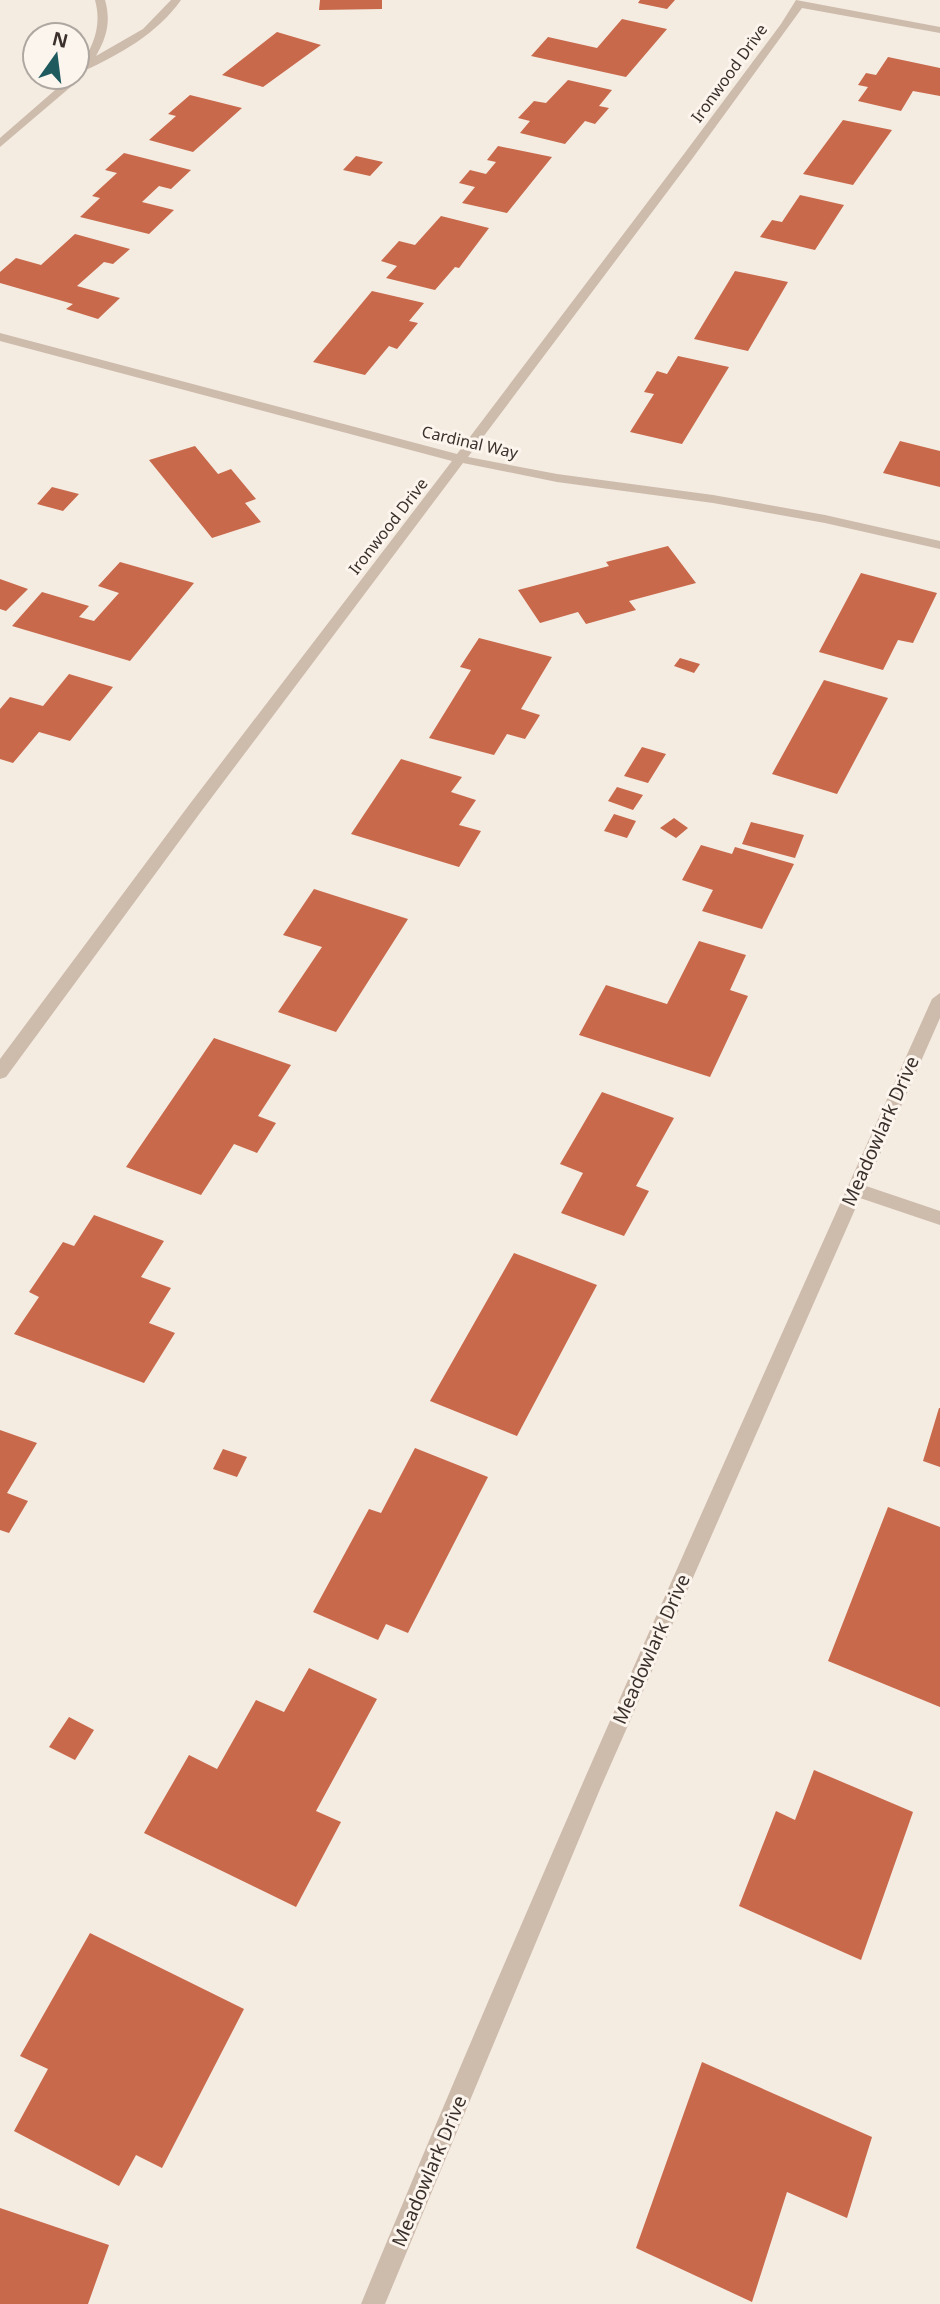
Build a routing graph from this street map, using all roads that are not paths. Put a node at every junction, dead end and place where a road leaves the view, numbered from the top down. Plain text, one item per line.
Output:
1 (176, 0) edge
2 (101, 2) edge
3 (800, 2) edge
4 (940, 30) edge
5 (91, 50) edge
6 (91, 65) edge
7 (59, 91) edge
8 (0, 144) edge
9 (0, 337) edge
10 (461, 459) junction
11 (940, 545) edge
12 (940, 999) edge
13 (0, 1072) edge
14 (854, 1189) junction
15 (940, 1217) edge
16 (373, 2304) edge

1 - 6 street
2 - 5 street
3 - 4 street
3 - 10 street, Ironwood Drive
7 - 8 street
9 - 10 street, Cardinal Way
10 - 11 street, Cardinal Way
10 - 13 street, Ironwood Drive
12 - 14 street, Meadowlark Drive
14 - 15 street
14 - 16 street, Meadowlark Drive

